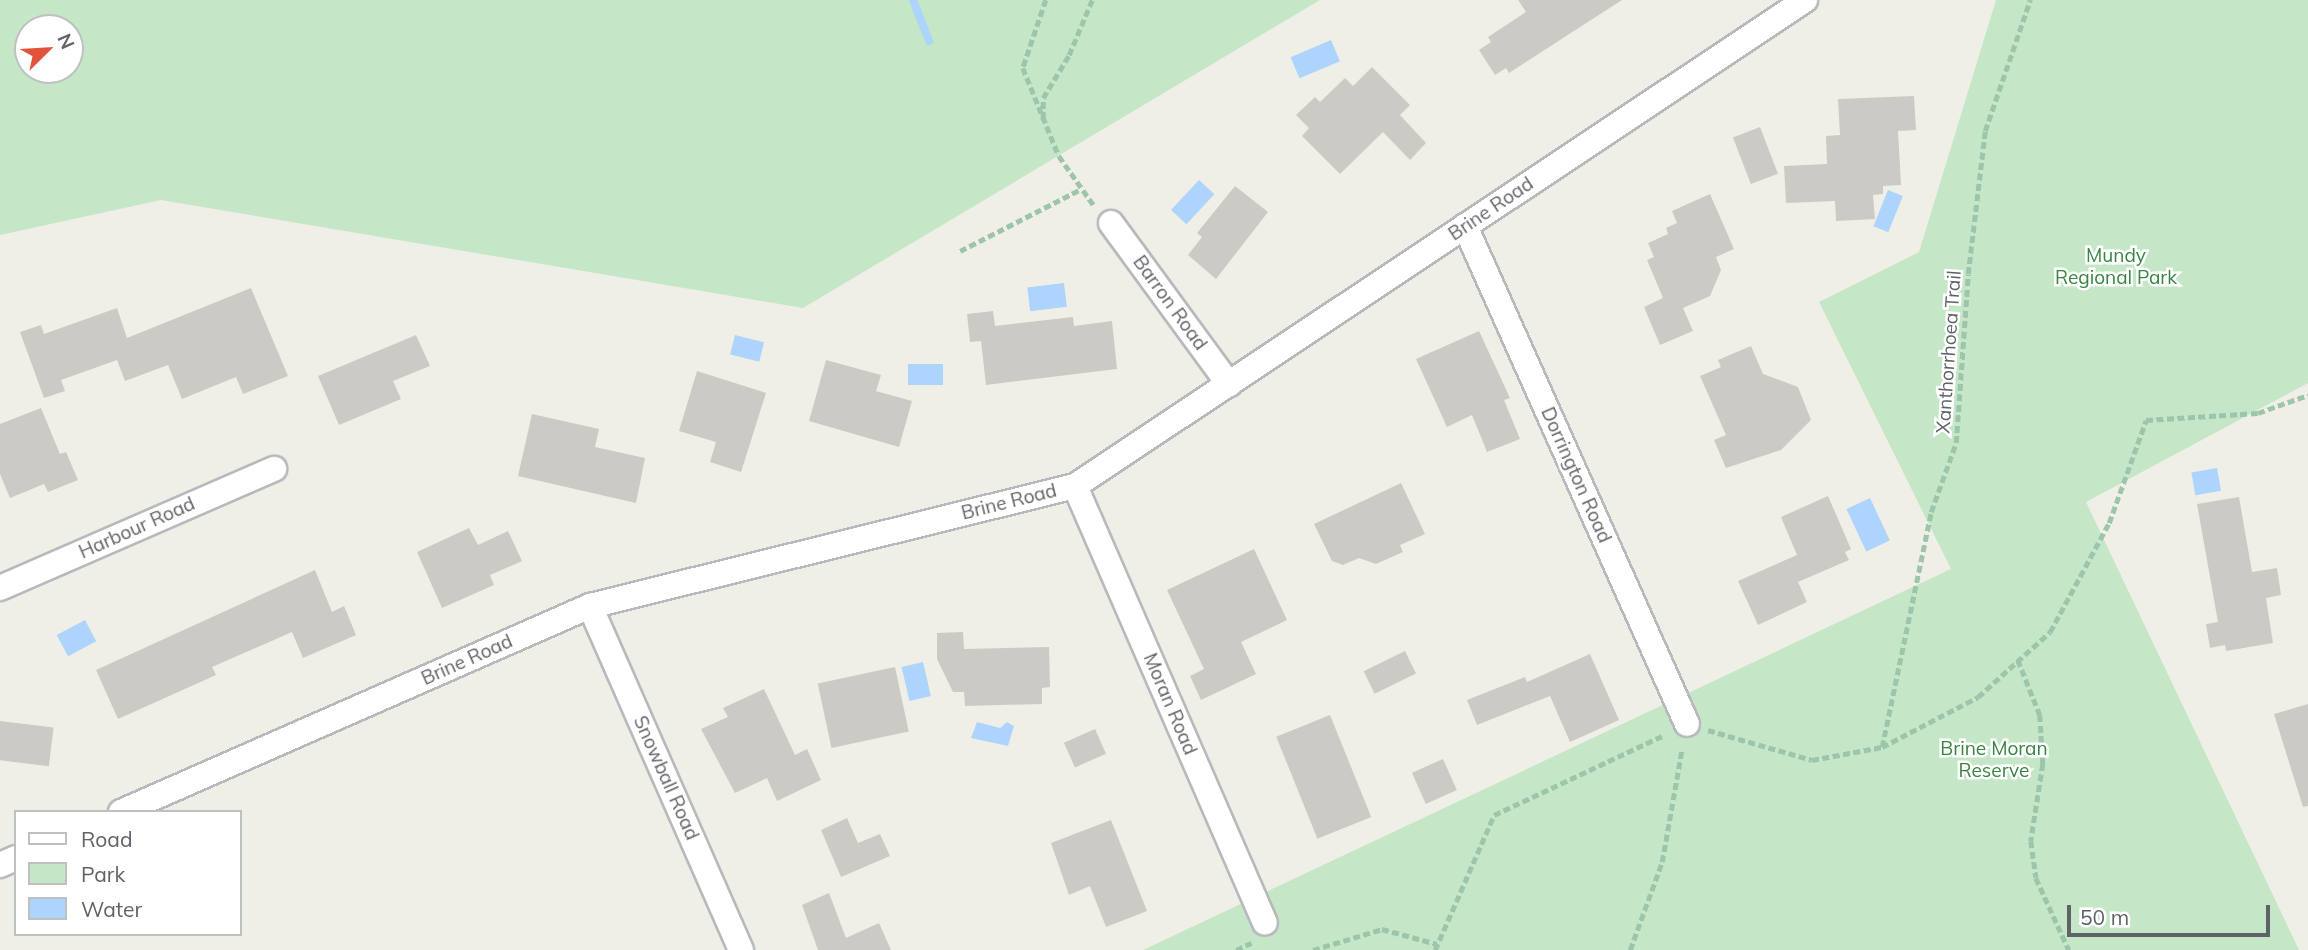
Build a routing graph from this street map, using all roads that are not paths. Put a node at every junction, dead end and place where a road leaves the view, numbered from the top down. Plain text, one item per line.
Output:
1 (1805, 0) edge
2 (1111, 222) road end
3 (1465, 226) junction
4 (1230, 384) junction
5 (274, 469) dead end
6 (1075, 485) junction
7 (0, 588) edge
8 (590, 606) junction
9 (1687, 724) road end
10 (126, 810) edge
11 (1265, 922) dead end
12 (741, 950) edge

1 - 3 street, Brine Road
2 - 4 street, Barron Road
3 - 4 street, Brine Road
3 - 9 street, Dorrington Road
4 - 6 street, Brine Road
5 - 7 street, Harbour Road
6 - 8 street, Brine Road
6 - 11 street, Moran Road
8 - 10 street, Brine Road
8 - 12 street, Snowball Road

